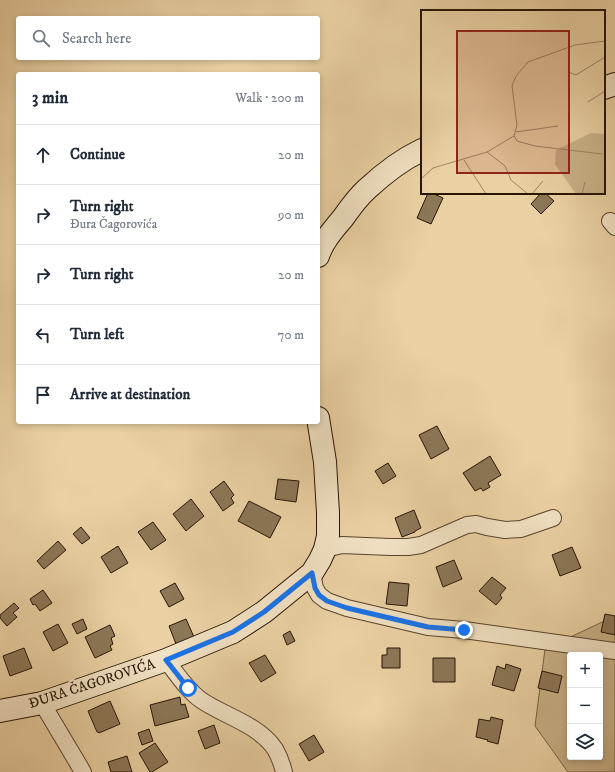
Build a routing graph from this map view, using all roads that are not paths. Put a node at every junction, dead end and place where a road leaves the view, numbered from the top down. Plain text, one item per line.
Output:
1 (615, 84) edge
2 (605, 88) edge
3 (421, 151) edge
4 (320, 251) edge
5 (319, 424) edge
6 (553, 518) dead end
7 (325, 549) junction
8 (312, 573) junction
9 (615, 651) edge
10 (166, 660) junction
11 (42, 702) junction
12 (0, 711) edge
13 (83, 772) edge
14 (284, 772) edge

1 - 2 street
3 - 4 street
5 - 7 street, ĐURA ČAGOROVIĆA
6 - 7 street
7 - 8 street, ĐURA ČAGOROVIĆA
8 - 9 street
8 - 10 street, ĐURA ČAGOROVIĆA
10 - 11 street, ĐURA ČAGOROVIĆA
10 - 14 street
11 - 12 street, ĐURA ČAGOROVIĆA
11 - 13 street

